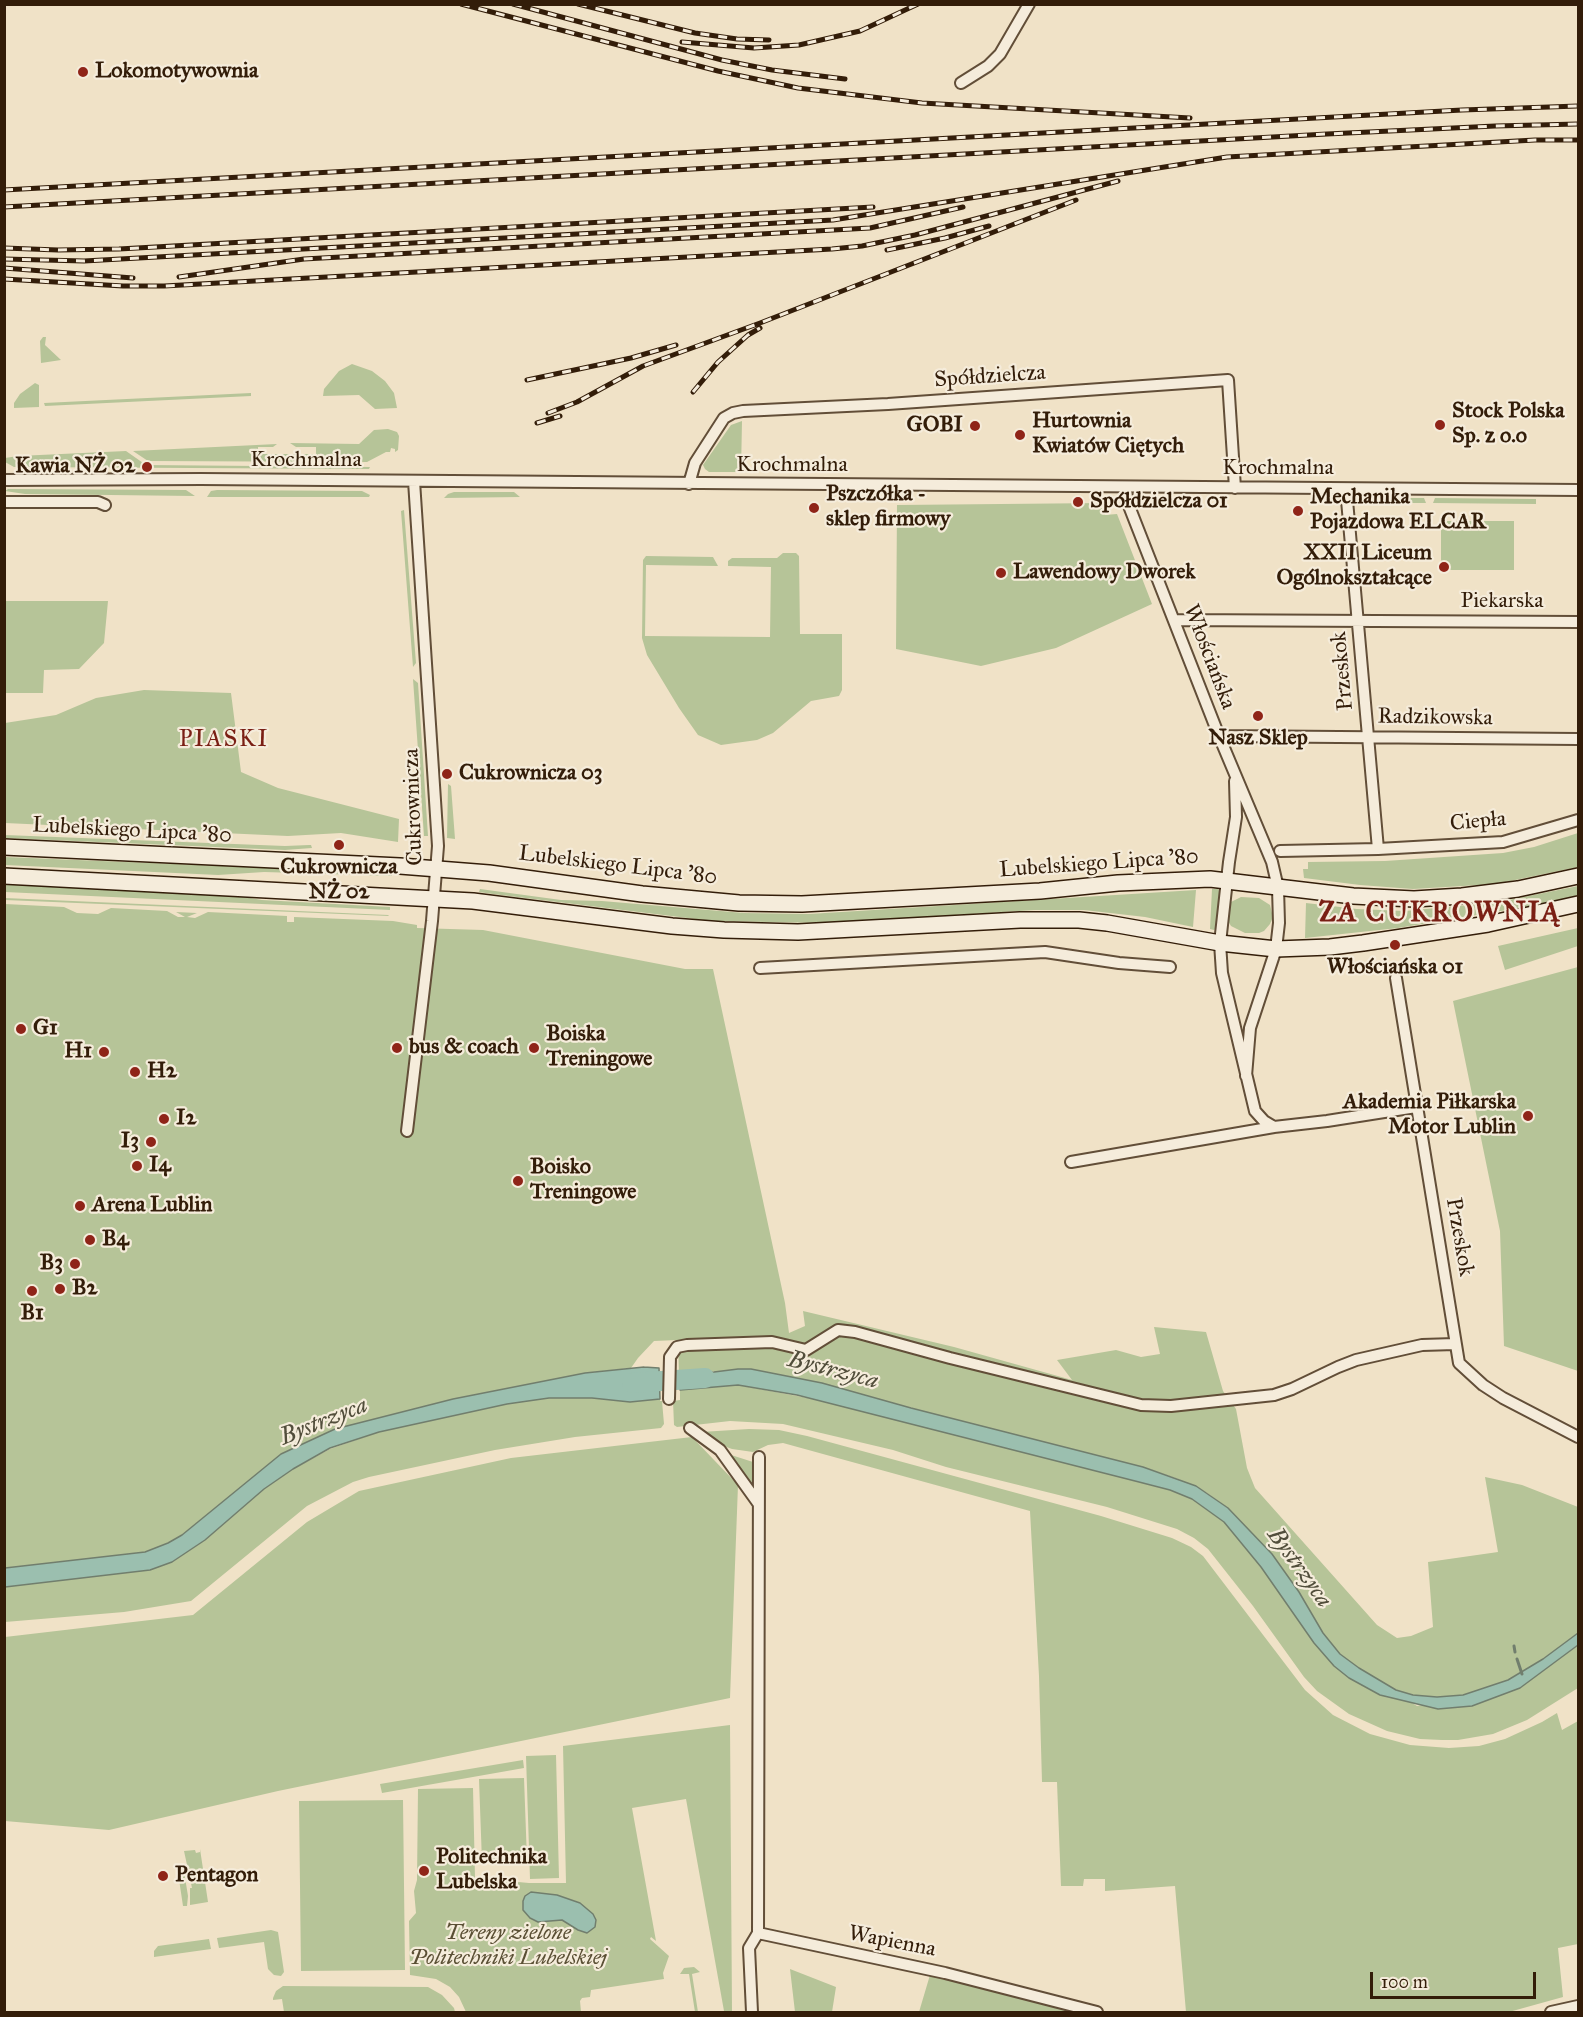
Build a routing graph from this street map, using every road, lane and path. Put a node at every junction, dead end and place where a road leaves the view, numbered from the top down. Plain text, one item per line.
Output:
1 (1029, 4) edge
2 (961, 83) dead end
3 (4, 480) edge
4 (414, 481) junction
5 (689, 484) junction
6 (1125, 488) junction
7 (1235, 488) junction
8 (1346, 489) junction
9 (1578, 490) edge
10 (4, 502) edge
11 (105, 505) dead end
12 (1174, 620) junction
13 (1359, 621) junction
14 (1578, 622) edge
15 (1219, 736) junction
16 (1368, 737) junction
17 (1578, 739) edge
18 (1233, 772) junction
19 (1578, 820) edge
20 (4, 848) edge
21 (1378, 849) junction
22 (1280, 851) dead end
23 (437, 870) junction
24 (4, 876) edge
25 (1578, 876) edge
26 (1227, 880) junction
27 (1278, 888) junction
28 (434, 899) junction
29 (1578, 904) edge
30 (1220, 944) junction
31 (1276, 949) junction
32 (1170, 967) dead end
33 (760, 968) dead end
34 (1396, 978) dead end
35 (1246, 1076) junction
36 (1416, 1107) junction
37 (1274, 1127) junction
38 (407, 1131) dead end
39 (1071, 1162) dead end
40 (1455, 1344) junction
41 (669, 1399) dead end
42 (690, 1428) dead end
43 (1578, 1437) edge
44 (759, 1457) dead end
45 (758, 1504) junction
46 (758, 1933) junction
47 (1578, 2006) edge
48 (752, 2013) edge
49 (1097, 2013) edge
50 (1551, 2013) edge

1 - 2 street
3 - 4 street, Krochmalna
4 - 5 street, Krochmalna
4 - 23 street, Cukrownicza
5 - 6 street, Krochmalna
5 - 7 street, Spółdzielcza
6 - 7 street, Krochmalna
6 - 12 street, Włościańska
7 - 8 street, Krochmalna
8 - 9 street, Krochmalna
8 - 13 street, Przeskok
10 - 11 street
12 - 13 street, Piekarska
12 - 15 street, Włościańska
13 - 14 street, Piekarska
13 - 16 street, Przeskok
15 - 16 street, Radzikowska
15 - 18 street, Włościańska
16 - 17 street, Radzikowska
16 - 21 street, Przeskok
18 - 26 street, Włościańska
18 - 27 street, Włościańska
19 - 21 street, Ciepła
20 - 23 main road, Lubelskiego Lipca '80
21 - 22 street, Ciepła
23 - 26 main road, Lubelskiego Lipca '80
23 - 28 street, Cukrownicza
24 - 28 main road
25 - 27 main road
26 - 27 main road, Lubelskiego Lipca '80
26 - 30 street, Włościańska
27 - 31 street, Włościańska
28 - 30 main road
28 - 38 street, Cukrownicza
29 - 31 main road
30 - 31 main road
30 - 35 street
31 - 35 street
32 - 33 street
34 - 36 street, Przeskok
35 - 37 street
36 - 37 street
36 - 40 street, Przeskok
37 - 39 street
40 - 41 street
40 - 43 street, Przeskok
42 - 45 street
44 - 45 street
45 - 46 street
46 - 48 street
46 - 49 street, Wapienna
47 - 50 street

